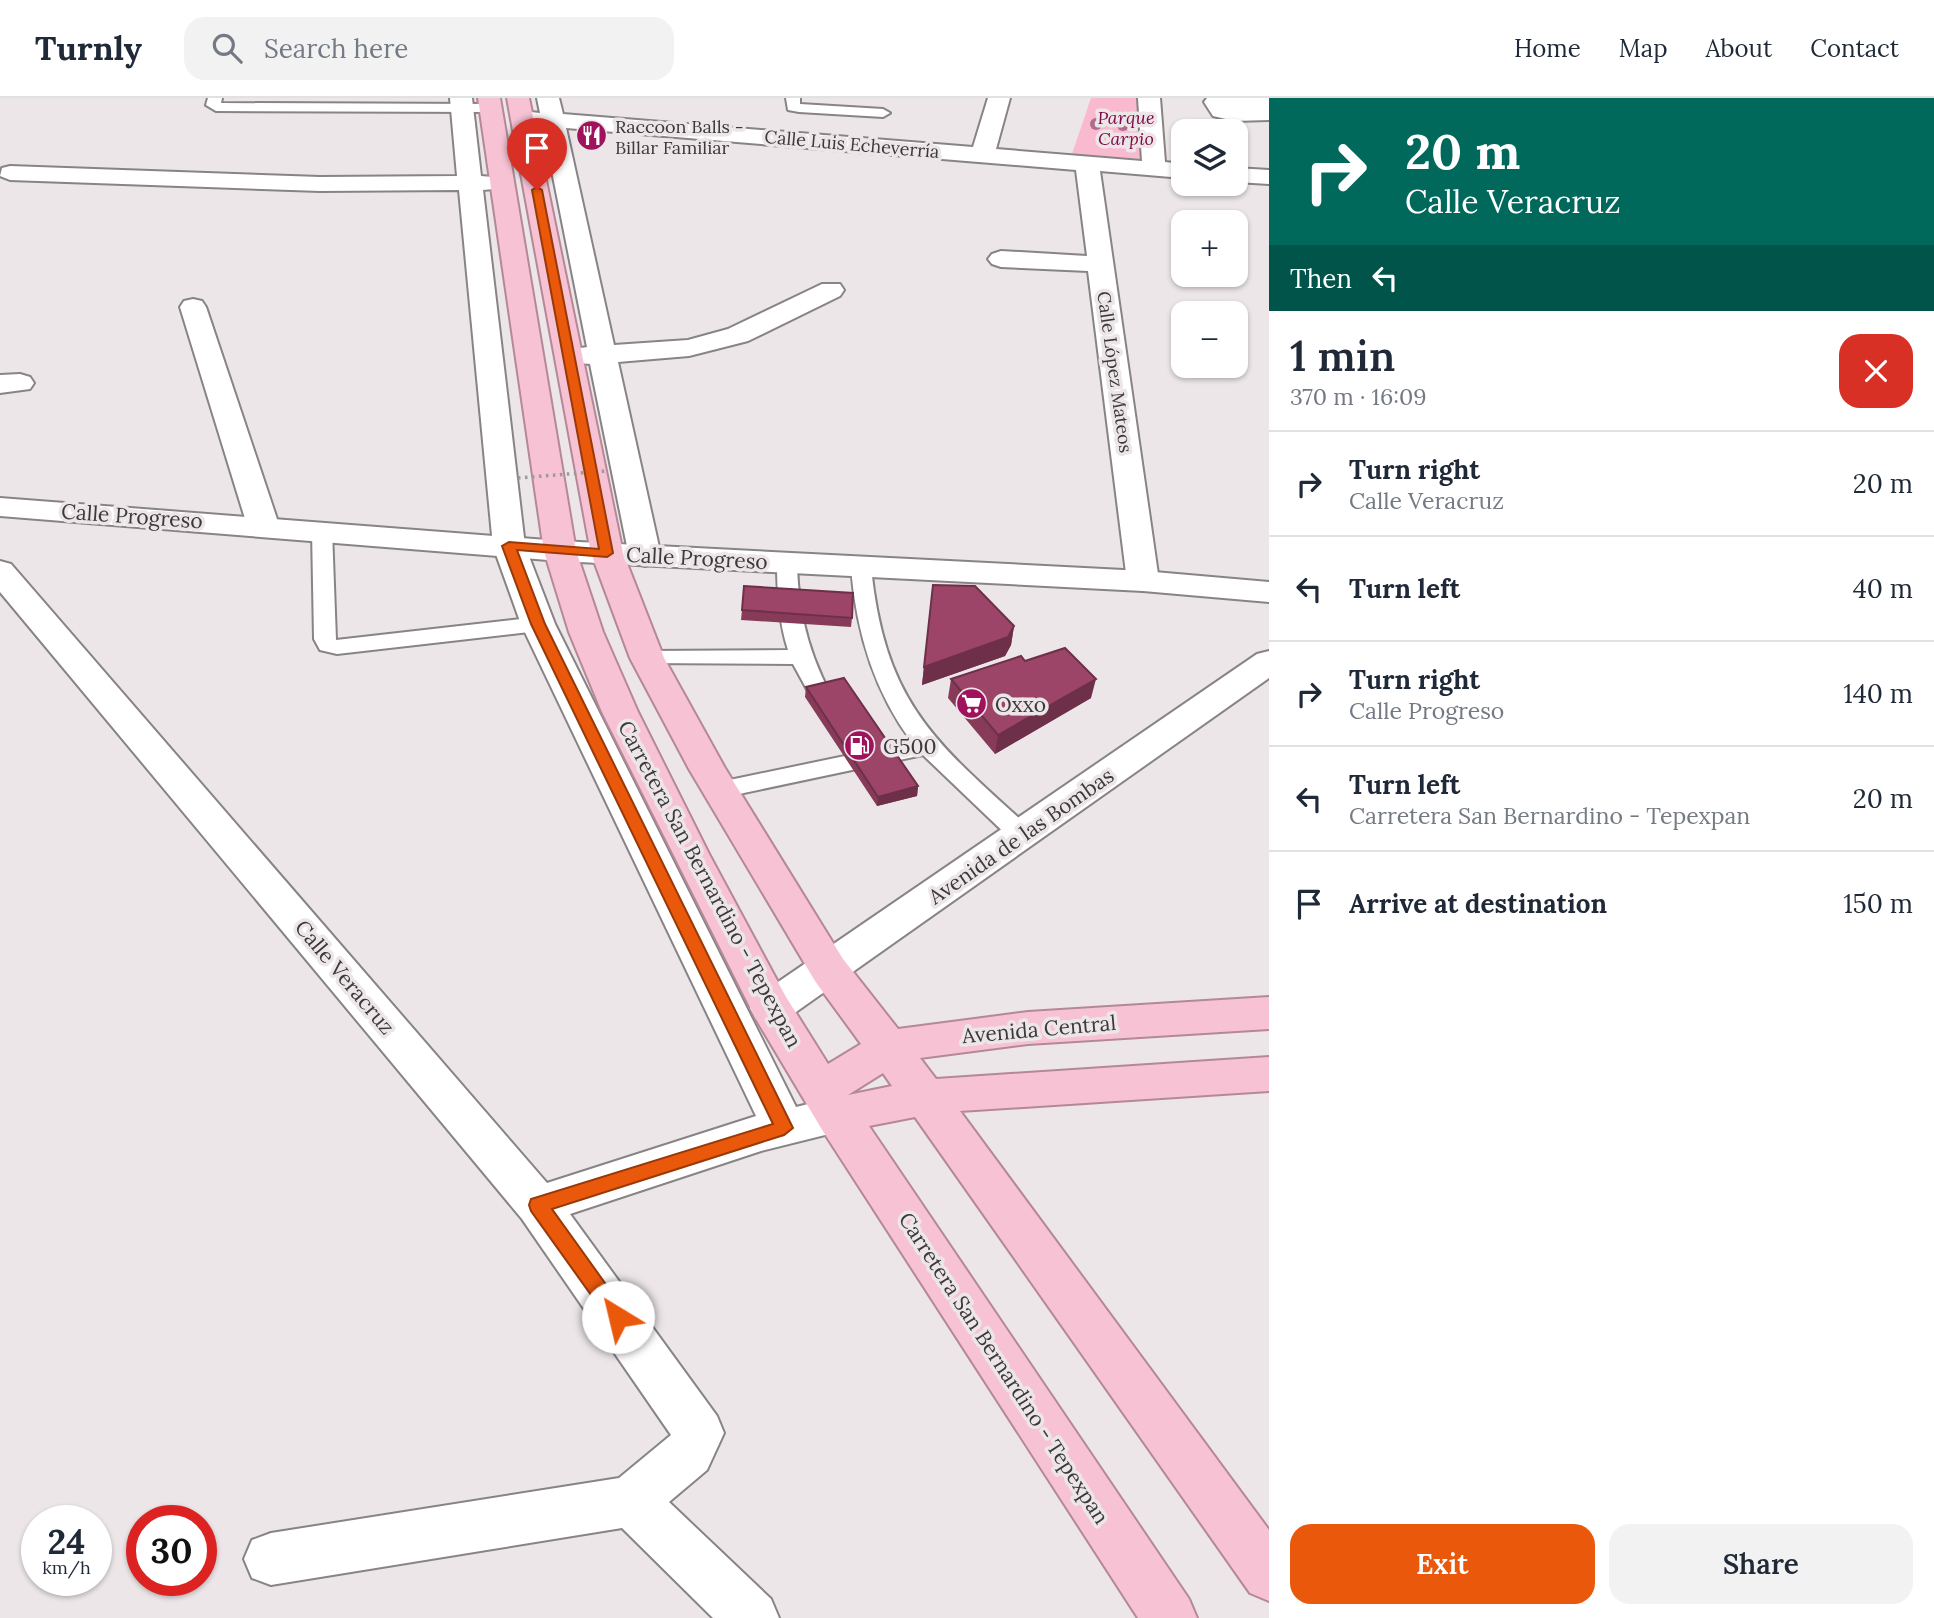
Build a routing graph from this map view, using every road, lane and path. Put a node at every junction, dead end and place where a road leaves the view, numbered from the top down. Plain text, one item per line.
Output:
1 (215, 98) edge
2 (793, 98) edge
3 (999, 98) edge
4 (1149, 98) edge
5 (1269, 104) edge
6 (505, 106) edge
7 (883, 113) dead end
8 (1269, 113) edge
9 (982, 155) junction
10 (1087, 163) junction
11 (1154, 168) junction
12 (1171, 170) edge
13 (10, 173) dead end
14 (1248, 176) edge
15 (1269, 177) edge
16 (485, 183) junction
17 (1001, 259) dead end
18 (1100, 264) junction
19 (831, 290) dead end
20 (192, 307) dead end
21 (587, 355) junction
22 (606, 471) dead end
23 (518, 478) dead end
24 (0, 507) edge
25 (263, 526) junction
26 (321, 530) junction
27 (509, 546) junction
28 (559, 551) junction
29 (607, 553) junction
30 (645, 556) junction
31 (787, 563) junction
32 (861, 567) junction
33 (0, 571) edge
34 (1143, 581) junction
35 (1269, 592) edge
36 (538, 624) junction
37 (799, 657) junction
38 (647, 658) junction
39 (1269, 662) edge
40 (856, 745) junction
41 (928, 746) junction
42 (720, 790) junction
43 (1022, 835) junction
44 (829, 970) junction
45 (771, 1008) junction
46 (1269, 1013) edge
47 (887, 1050) junction
48 (1269, 1074) edge
49 (925, 1097) junction
50 (829, 1102) junction
51 (774, 1127) junction
52 (538, 1205) junction
53 (631, 1501) junction
54 (271, 1559) dead end
55 (1269, 1574) edge
56 (752, 1618) edge
57 (1170, 1618) edge

1 - 6 lane
2 - 7 lane
3 - 9 street
4 - 11 street
5 - 8 street
6 - 9 street, Calle Luis Echeverría
6 - 16 highway, Carretera San Bernardino - Tepexpan
6 - 21 highway
9 - 10 street, Calle Luis Echeverría
10 - 11 street, Calle Luis Echeverría
10 - 18 street, Calle López Mateos
11 - 12 street, Calle Luis Echeverría
13 - 16 street
14 - 15 street
16 - 27 street
16 - 28 highway, Carretera San Bernardino - Tepexpan
17 - 18 street
18 - 34 street, Calle López Mateos
19 - 21 street
20 - 25 street
21 - 29 highway
21 - 30 street
22 - 23 path, bridge
24 - 25 street, Calle Progreso
25 - 26 street, Calle Progreso
26 - 27 street, Calle Progreso
26 - 36 lane
27 - 28 street, Calle Progreso
27 - 36 street
28 - 29 street, Calle Progreso
28 - 45 highway, Carretera San Bernardino - Tepexpan
29 - 30 street, Calle Progreso
29 - 38 highway
30 - 31 street, Calle Progreso
31 - 32 street, Calle Progreso
31 - 37 lane
32 - 34 street, Calle Progreso
32 - 41 lane
33 - 52 street, Calle Veracruz
34 - 35 street, Calle Progreso
36 - 51 street
37 - 38 lane
37 - 40 lane
38 - 42 highway
39 - 43 street, Avenida de las Bombas
40 - 41 lane
40 - 42 lane
41 - 43 lane
42 - 44 highway
43 - 44 street, Avenida de las Bombas
44 - 45 street, Avenida de las Bombas
44 - 47 highway
45 - 50 highway, Carretera San Bernardino - Tepexpan
46 - 47 highway, Avenida Central
47 - 49 highway
47 - 50 highway, Avenida Central
48 - 49 highway
49 - 50 highway
49 - 55 highway
50 - 51 street
50 - 57 highway, Carretera San Bernardino - Tepexpan
51 - 52 street
52 - 53 street, Calle Veracruz
53 - 54 street
53 - 56 street

